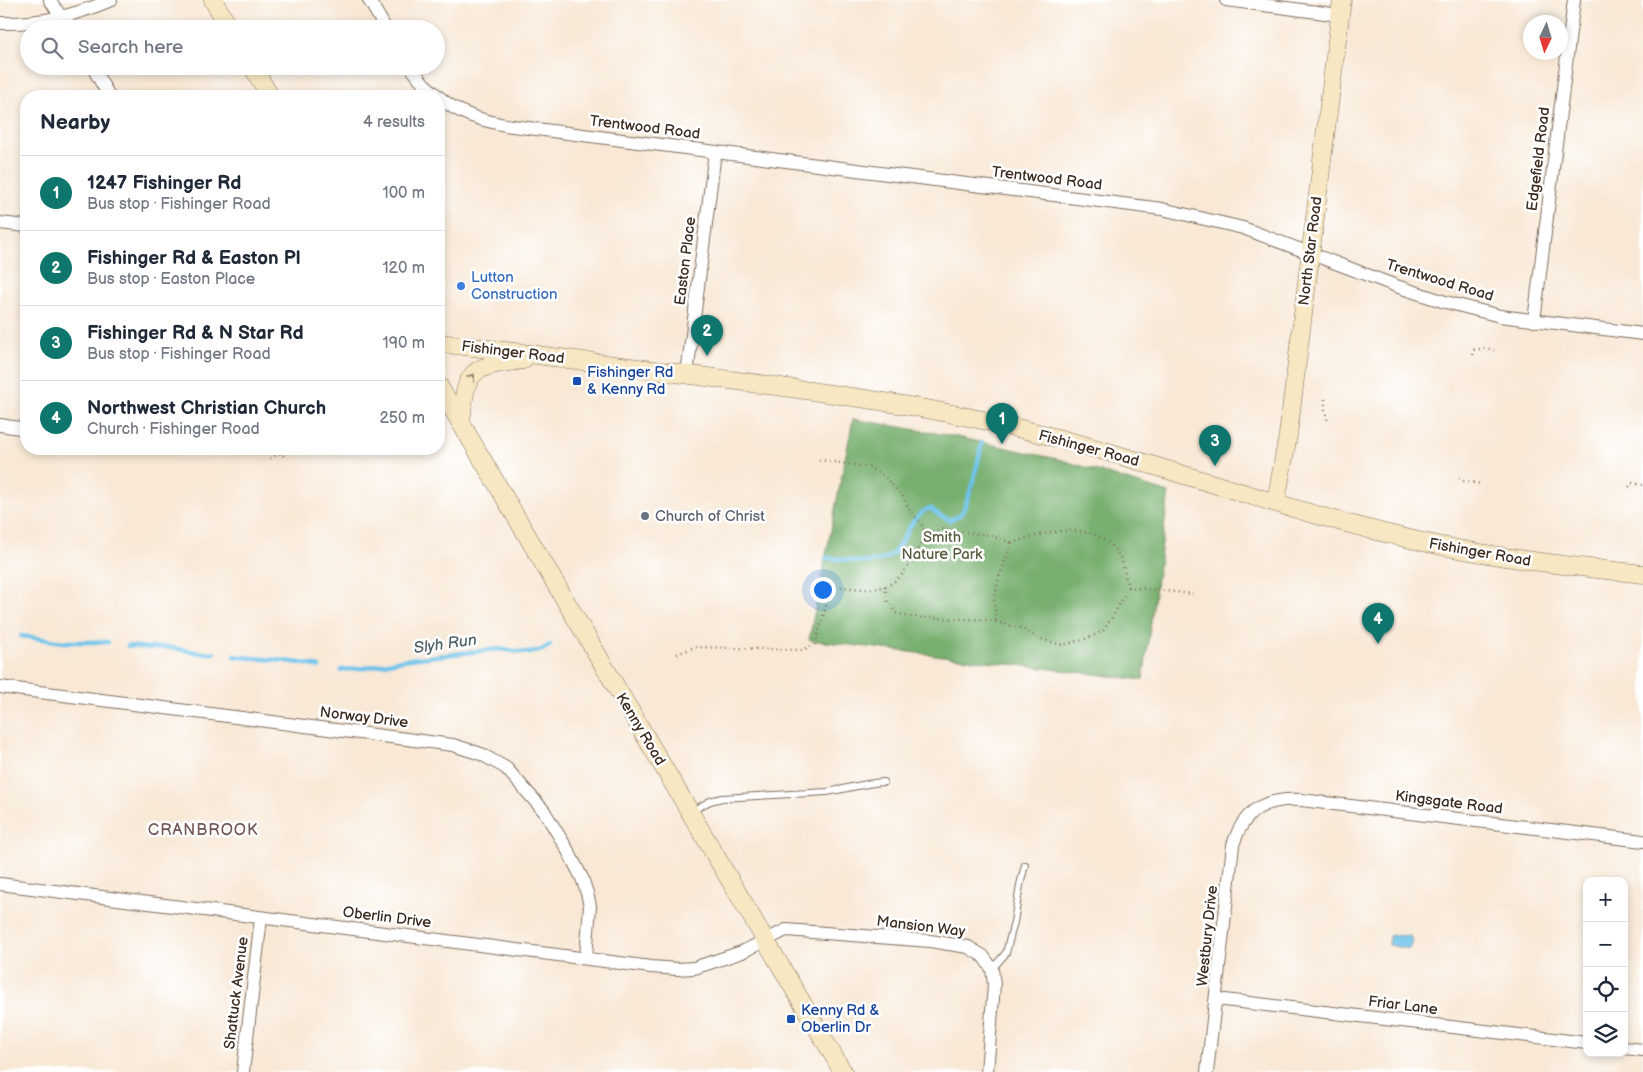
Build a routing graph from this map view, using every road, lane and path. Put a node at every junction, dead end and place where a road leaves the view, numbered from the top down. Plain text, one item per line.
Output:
1 (50, 0) edge
2 (111, 0) edge
3 (213, 0) edge
4 (369, 0) edge
5 (1226, 0) edge
6 (1574, 0) edge
7 (1341, 7) edge
8 (64, 20) edge
9 (71, 20) edge
10 (225, 20) edge
11 (381, 20) edge
12 (20, 22) edge
13 (0, 23) edge
14 (97, 75) edge
15 (257, 75) edge
16 (417, 75) edge
17 (106, 90) edge
18 (266, 90) edge
19 (430, 90) edge
20 (445, 102) edge
21 (715, 152) junction
22 (0, 223) edge
23 (20, 225) edge
24 (1310, 253) junction
25 (1534, 321) junction
26 (1643, 334) edge
27 (445, 344) edge
28 (1494, 350) dead end
29 (1472, 355) dead end
30 (547, 356) junction
31 (687, 374) junction
32 (445, 396) edge
33 (1325, 399) dead end
34 (1328, 422) dead end
35 (461, 424) junction
36 (0, 425) edge
37 (20, 427) edge
38 (277, 455) edge
39 (270, 458) dead end
40 (819, 460) dead end
41 (1459, 478) dead end
42 (1481, 484) dead end
43 (1643, 484) edge
44 (1629, 487) dead end
45 (1276, 502) junction
46 (925, 533) junction
47 (1012, 543) junction
48 (1643, 574) edge
49 (885, 586) junction
50 (1128, 587) junction
51 (1193, 594) dead end
52 (996, 622) junction
53 (677, 654) dead end
54 (0, 687) edge
55 (884, 782) dead end
56 (1254, 810) joint
57 (690, 812) junction
58 (1643, 841) edge
59 (1025, 865) dead end
60 (0, 884) edge
61 (261, 918) junction
62 (765, 940) junction
63 (586, 958) junction
64 (992, 969) junction
65 (1216, 999) junction
66 (1583, 1043) edge
67 (1628, 1048) edge
68 (1643, 1050) edge
69 (242, 1072) edge
70 (843, 1072) edge
71 (987, 1072) edge
72 (1207, 1072) edge

1 - 8 street
2 - 9 street
3 - 10 main road
4 - 11 street
5 - 7 street
6 - 25 street, Edgefield Road
7 - 24 main road, North Star Road
12 - 13 street
14 - 17 street
15 - 18 main road
16 - 19 street, Trentwood Road
20 - 21 street, Trentwood Road
21 - 24 street, Trentwood Road
21 - 31 street, Easton Place
22 - 23 street
24 - 25 street, Trentwood Road
24 - 45 main road, North Star Road
25 - 26 street, Trentwood Road
27 - 30 main road, Fishinger Road
28 - 29 path
30 - 31 main road, Fishinger Road
35 -> 30 main road
31 - 45 main road, Fishinger Road
32 - 35 main road, Kenny Road
33 - 34 path
35 - 57 main road, Kenny Road
36 - 37 street
38 - 39 path
40 - 46 path
41 - 42 path
43 - 44 path
45 - 48 main road, Fishinger Road
46 - 47 path
46 - 49 path
47 - 50 path
47 - 52 path
49 - 52 path
49 - 53 path
50 - 51 path
50 - 52 path
54 - 63 street, Norway Drive
55 - 57 lane
56 - 58 street, Kingsgate Road
56 - 65 street, Westbury Drive
57 - 62 main road, Kenny Road
59 - 64 lane
60 - 61 street, Oberlin Drive
61 - 63 street, Oberlin Drive
61 - 69 street, Shattuck Avenue
62 - 63 street, Oberlin Drive
62 - 64 street, Mansion Way
62 - 70 main road, Kenny Road
64 - 71 street
65 - 66 street, Friar Lane
65 - 72 street, Westbury Drive
67 - 68 street

